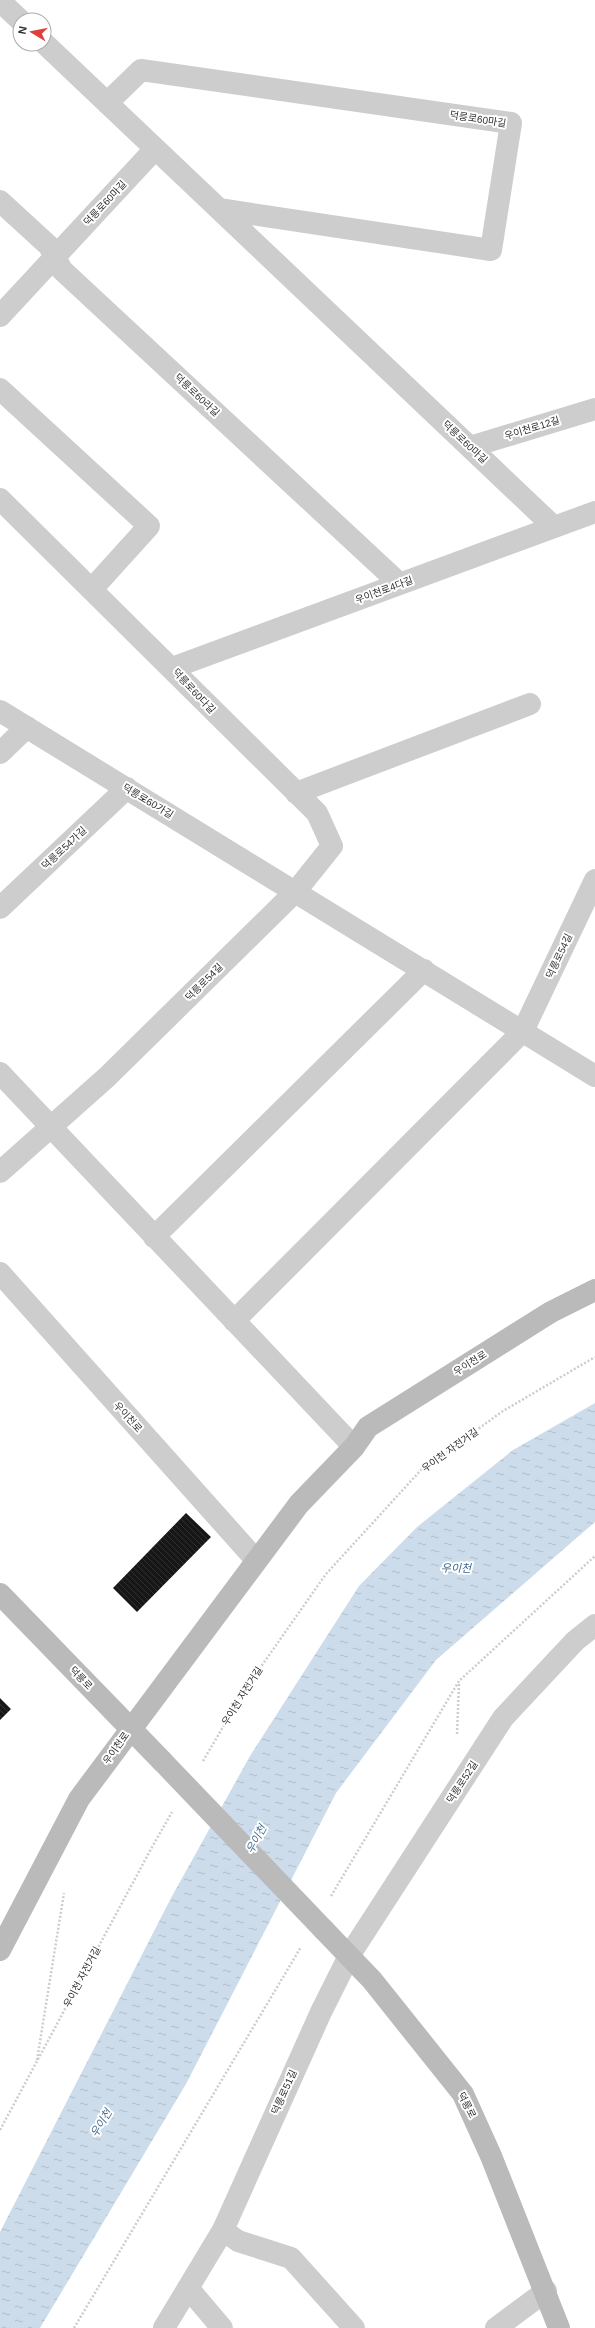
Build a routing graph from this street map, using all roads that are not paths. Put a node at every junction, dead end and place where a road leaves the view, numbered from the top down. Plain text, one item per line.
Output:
1 (0, 1) edge
2 (12, 12) edge
3 (52, 51) edge
4 (107, 103) junction
5 (155, 149) junction
6 (0, 201) edge
7 (219, 209) junction
8 (55, 258) junction
9 (0, 316) edge
10 (0, 390) edge
11 (595, 409) edge
12 (470, 447) junction
13 (0, 499) edge
14 (595, 512) edge
15 (554, 527) junction
16 (400, 584) junction
17 (92, 589) junction
18 (172, 668) junction
19 (530, 704) dead end
20 (0, 711) edge
21 (27, 727) junction
22 (0, 753) edge
23 (127, 788) junction
24 (296, 793) junction
25 (595, 880) edge
26 (296, 891) junction
27 (0, 908) edge
28 (424, 970) junction
29 (523, 1031) junction
30 (0, 1073) edge
31 (595, 1076) edge
32 (50, 1128) junction
33 (0, 1172) edge
34 (154, 1236) junction
35 (0, 1273) edge
36 (595, 1290) edge
37 (234, 1321) junction
38 (354, 1447) junction
39 (256, 1560) junction
40 (0, 1594) edge
41 (595, 1625) edge
42 (130, 1729) junction
43 (0, 1950) edge
44 (349, 1956) junction
45 (223, 2230) junction
46 (188, 2288) junction
47 (546, 2291) junction
48 (164, 2328) edge
49 (222, 2328) edge
50 (354, 2328) edge
51 (496, 2328) edge
52 (560, 2328) edge

1 - 2 street
3 - 4 street, 덕릉로60마길
4 - 5 street, 덕릉로60마길
4 - 7 street, 덕릉로60마길
5 - 7 street, 덕릉로60마길
5 - 8 street, 덕릉로60마길
6 - 8 street, 덕릉로60라길
7 - 12 street, 덕릉로60마길
8 - 9 street
8 - 16 street, 덕릉로60라길
10 - 17 street
11 - 12 street, 우이천로12길
12 - 15 street, 덕릉로60마길
13 - 17 street, 덕릉로60다길
14 - 15 street, 우이천로4다길
15 - 16 street, 우이천로4다길
16 - 18 street, 우이천로4다길
17 - 18 street, 덕릉로60다길
18 - 24 street, 덕릉로60다길
19 - 24 street
20 - 21 street, 덕릉로60가길
21 - 22 street
21 - 23 street, 덕릉로60가길
23 - 26 street, 덕릉로60가길
23 - 27 street, 덕릉로54가길
24 - 26 street, 덕릉로60다길
25 - 29 street, 덕릉로54길
26 - 28 street
26 - 32 street, 덕릉로54길
28 - 29 street
28 - 34 street
29 - 31 street
29 - 37 street, 덕릉로54길
30 - 32 street
32 - 33 street, 덕릉로54길
32 - 34 street
34 - 37 street
35 - 39 street, 우이천로
36 - 38 main road, 우이천로
37 - 38 street
38 - 39 main road, 우이천로
39 - 42 main road, 우이천로
40 - 42 main road, 덕릉로
41 - 44 street, 덕릉로52길
42 - 43 main road, 우이천로
42 - 44 main road, 덕릉로, bridge
44 - 45 street, 덕릉로51길
44 - 47 main road, 덕릉로
45 - 46 street, 덕릉로51길
45 - 50 street
46 - 48 street, 덕릉로51길
46 - 49 street
47 - 51 street
47 - 52 main road, 덕릉로

